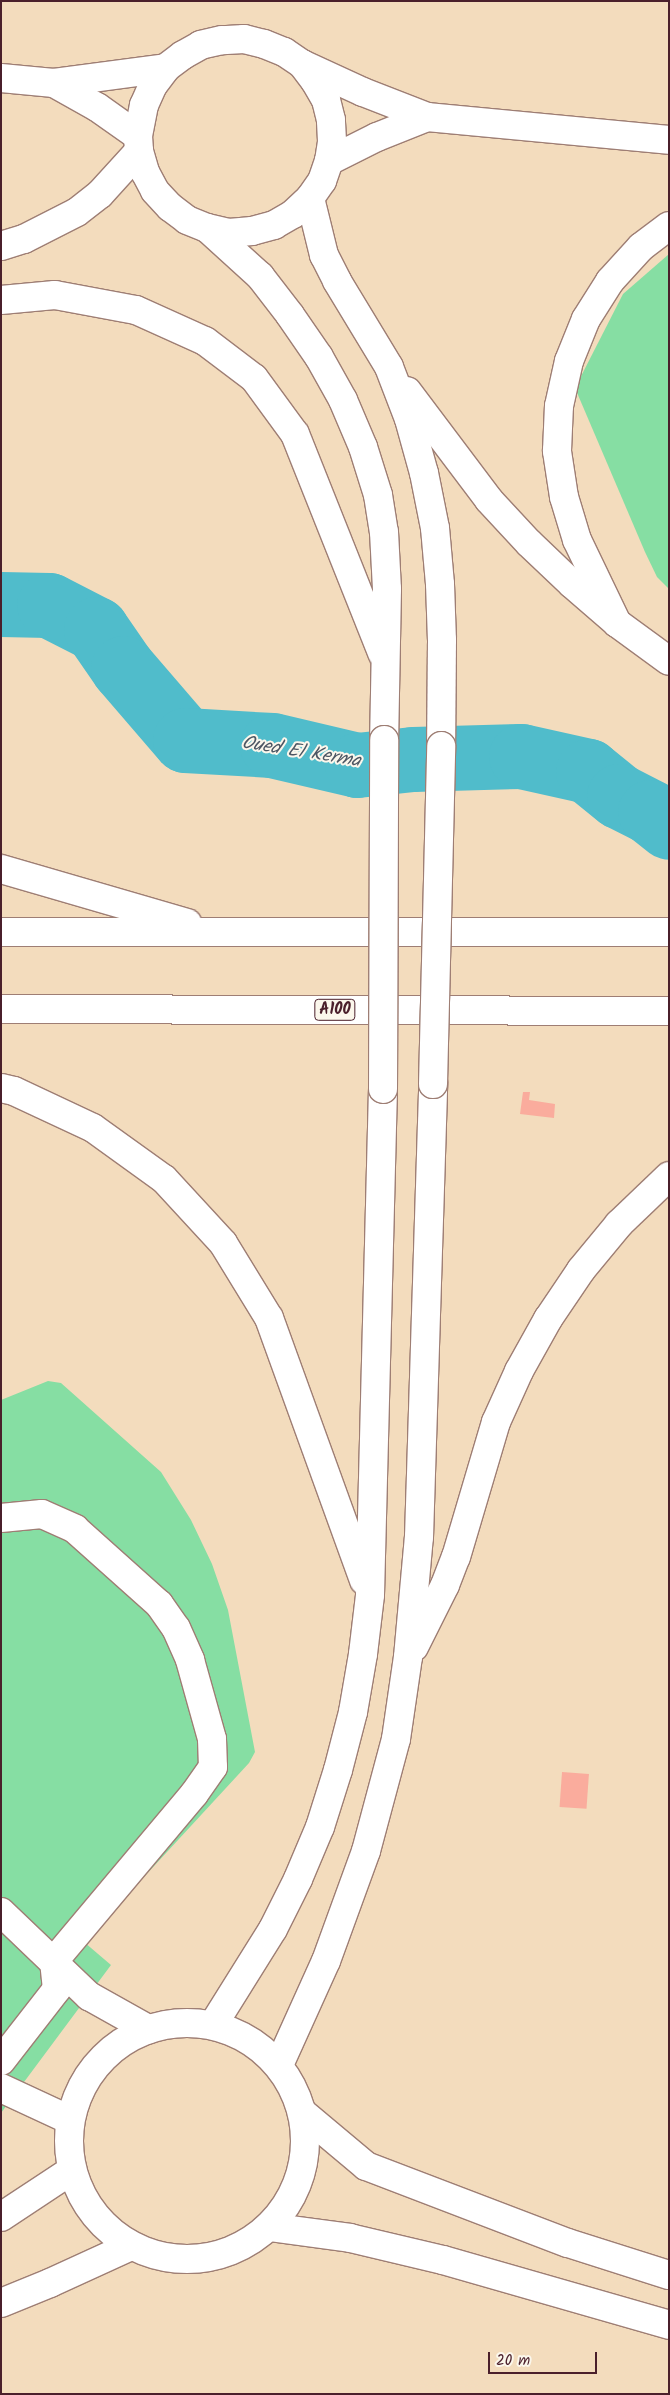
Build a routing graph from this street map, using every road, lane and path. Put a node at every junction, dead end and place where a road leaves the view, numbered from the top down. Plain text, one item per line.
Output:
1 (302, 64) junction
2 (166, 68) junction
3 (1, 78) edge
4 (54, 83) junction
5 (427, 117) junction
6 (669, 140) edge
7 (139, 144) junction
8 (329, 161) junction
9 (310, 198) junction
10 (669, 226) edge
11 (207, 228) junction
12 (1, 246) edge
13 (1, 300) edge
14 (389, 368) junction
15 (617, 623) junction
16 (669, 661) edge
17 (387, 668) junction
18 (1, 869) edge
19 (1, 932) edge
20 (214, 932) junction
21 (669, 932) edge
22 (1, 1009) edge
23 (669, 1011) edge
24 (1, 1088) edge
25 (669, 1176) edge
26 (1, 1518) edge
27 (370, 1595) junction
28 (408, 1657) junction
29 (1, 1912) edge
30 (54, 1961) junction
31 (213, 2025) junction
32 (148, 2029) junction
33 (1, 2061) edge
34 (279, 2065) junction
35 (1, 2088) edge
36 (304, 2114) junction
37 (70, 2120) junction
38 (72, 2170) junction
39 (1, 2216) edge
40 (269, 2227) junction
41 (131, 2246) junction
42 (669, 2275) edge
43 (1, 2303) edge
44 (669, 2325) edge

1 - 2 main road
1 - 5 main road
1 - 8 main road
2 - 4 main road
2 - 7 main road
3 - 4 main road
4 - 7 main road
5 - 6 main road
5 - 8 main road
7 - 11 main road
7 - 12 main road
8 - 9 main road
9 - 11 main road
9 - 14 main road
10 - 15 main road
11 - 17 main road
13 - 17 main road
14 - 15 main road
14 - 28 main road, bridge
15 - 16 main road
17 - 27 main road, bridge
18 - 20 main road
19 - 20 main road
20 - 21 main road
22 - 23 main road, A100
24 - 27 main road
25 - 28 main road
26 - 30 main road
27 - 31 main road
28 - 34 main road
29 - 30 main road
30 - 32 main road
30 - 33 main road
31 - 32 main road
31 - 34 main road
32 - 37 main road
34 - 36 main road
35 - 37 main road
36 - 40 main road
36 - 42 main road
37 - 38 main road
38 - 39 main road
38 - 41 main road
40 - 41 main road
40 - 44 main road
41 - 43 main road

